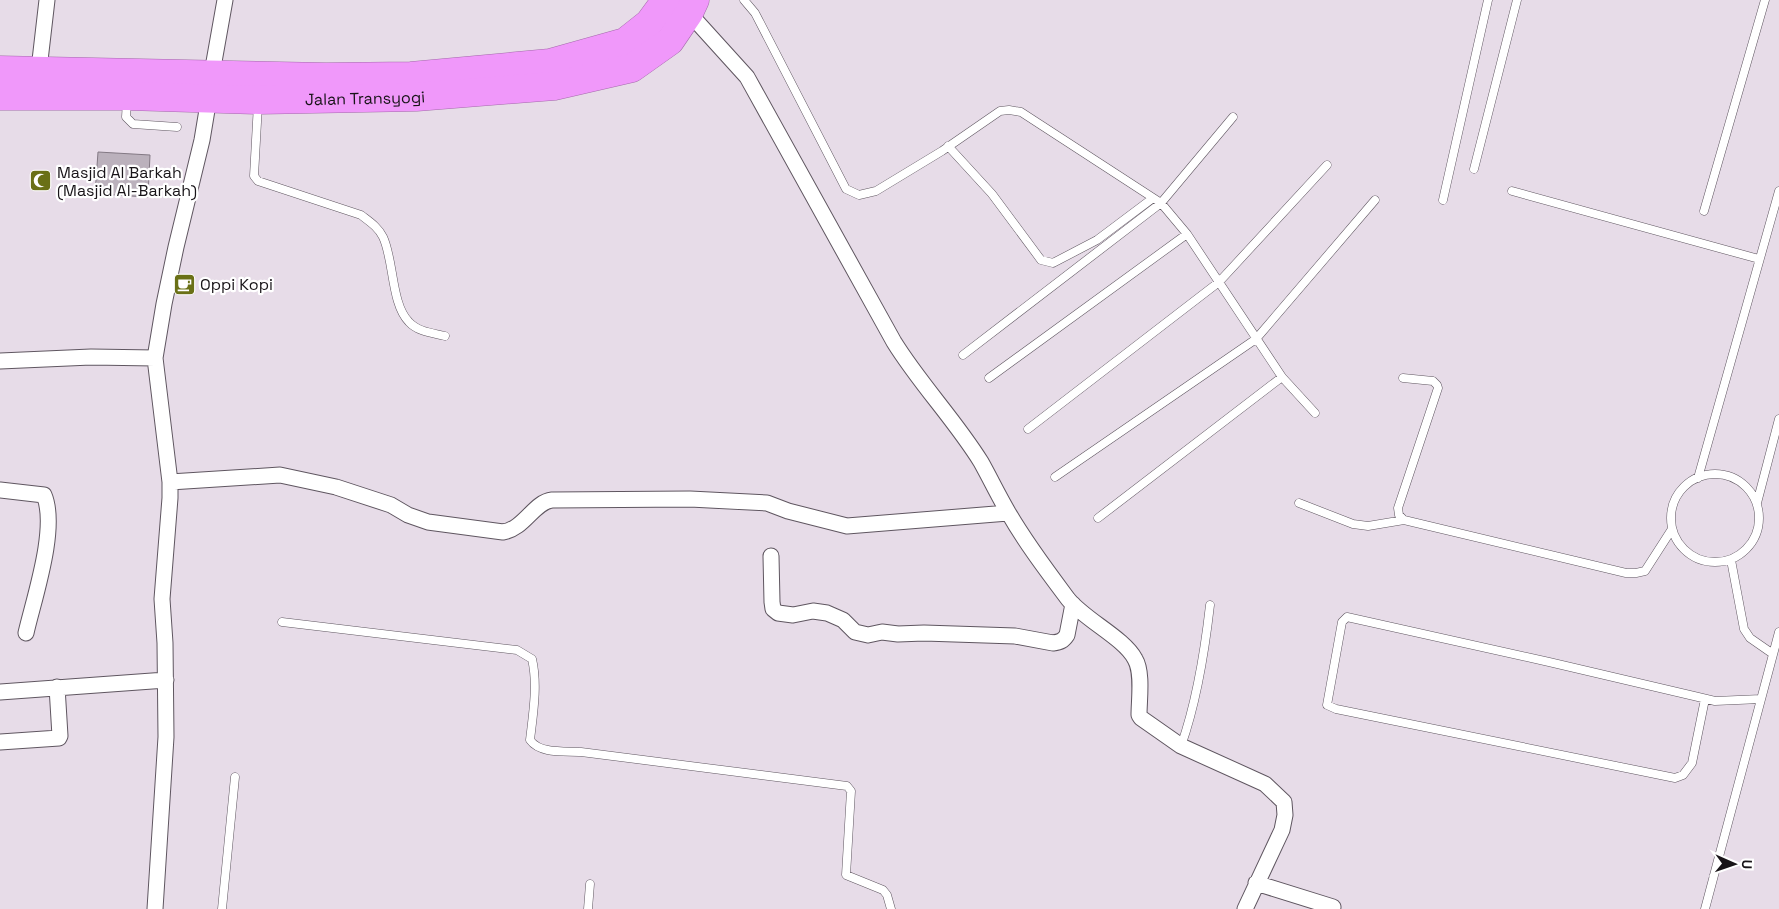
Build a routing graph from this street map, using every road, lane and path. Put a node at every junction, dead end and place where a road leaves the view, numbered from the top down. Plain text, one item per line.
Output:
1 (47, 0) edge
2 (225, 0) edge
3 (666, 0) edge
4 (744, 0) edge
5 (1488, 0) edge
6 (1517, 0) edge
7 (1764, 0) edge
8 (692, 7) edge
9 (39, 69) junction
10 (0, 70) edge
11 (210, 86) junction
12 (0, 96) edge
13 (127, 96) junction
14 (259, 100) junction
15 (1233, 117) dead end
16 (177, 127) dead end
17 (948, 146) junction
18 (1327, 165) dead end
19 (1474, 169) dead end
20 (1512, 191) dead end
21 (1779, 191) edge
22 (1153, 198) junction
23 (1376, 200) dead end
24 (1442, 200) dead end
25 (1161, 203) junction
26 (1704, 211) dead end
27 (1188, 234) junction
28 (1759, 258) junction
29 (1219, 282) junction
30 (445, 336) dead end
31 (1256, 339) junction
32 (963, 355) dead end
33 (155, 358) junction
34 (0, 361) edge
35 (1282, 376) junction
36 (989, 378) dead end
37 (1403, 378) dead end
38 (1315, 414) dead end
39 (1779, 419) edge
40 (1028, 429) dead end
41 (1055, 477) dead end
42 (1698, 478) junction
43 (170, 482) junction
44 (0, 490) edge
45 (1299, 503) dead end
46 (1757, 503) junction
47 (1008, 513) junction
48 (1098, 518) dead end
49 (1404, 520) junction
50 (1672, 529) junction
51 (771, 556) dead end
52 (1731, 560) junction
53 (1073, 604) junction
54 (1210, 605) dead end
55 (282, 622) dead end
56 (1779, 632) edge
57 (26, 633) dead end
58 (1773, 654) junction
59 (166, 680) junction
60 (57, 687) junction
61 (0, 692) edge
62 (1705, 699) junction
63 (1761, 699) junction
64 (0, 742) edge
65 (1181, 746) junction
66 (236, 778) dead end
67 (1256, 883) junction
68 (590, 884) dead end
69 (1334, 907) dead end
70 (155, 909) edge
71 (222, 909) edge
72 (588, 909) edge
73 (891, 909) edge
74 (1245, 909) edge
75 (1705, 909) edge

1 - 9 street
2 - 11 street
3 - 11 highway, Jalan Transyogi
4 - 17 lane
5 - 24 lane
6 - 19 lane
7 - 26 lane
8 - 14 highway, Jalan Transyogi
8 - 47 street
9 - 10 highway, Jalan Transyogi
9 - 11 highway, Jalan Transyogi
11 - 13 highway, Jalan Transyogi
11 - 14 highway, Jalan Transyogi
11 - 33 street
12 - 13 highway, Jalan Transyogi
13 - 16 lane
14 - 30 lane
15 - 25 lane
17 - 22 lane
17 - 22 lane
18 - 29 lane
20 - 28 lane
21 - 28 lane
22 - 25 lane
23 - 31 lane
25 - 27 lane
25 - 32 lane
27 - 29 lane
27 - 36 lane
28 - 42 lane
29 - 31 lane
29 - 40 lane
31 - 35 lane
31 - 41 lane
33 - 34 street
33 - 43 street
35 - 38 lane
35 - 48 lane
37 - 49 lane
39 - 46 lane
42 - 46 lane
42 - 50 lane
43 - 47 street
43 - 59 street
44 - 57 street
45 - 49 lane
46 - 52 lane
47 - 53 street
49 - 50 lane
50 - 52 lane
51 - 53 street
52 - 58 lane
53 - 65 street
54 - 65 lane
55 - 73 lane
56 - 58 lane
58 - 63 lane
59 - 60 street
59 - 70 street
60 - 61 street
60 - 64 street
62 - 62 lane
62 - 63 lane
63 - 75 lane
65 - 67 street
66 - 71 lane
67 - 69 street
67 - 74 street
68 - 72 lane

